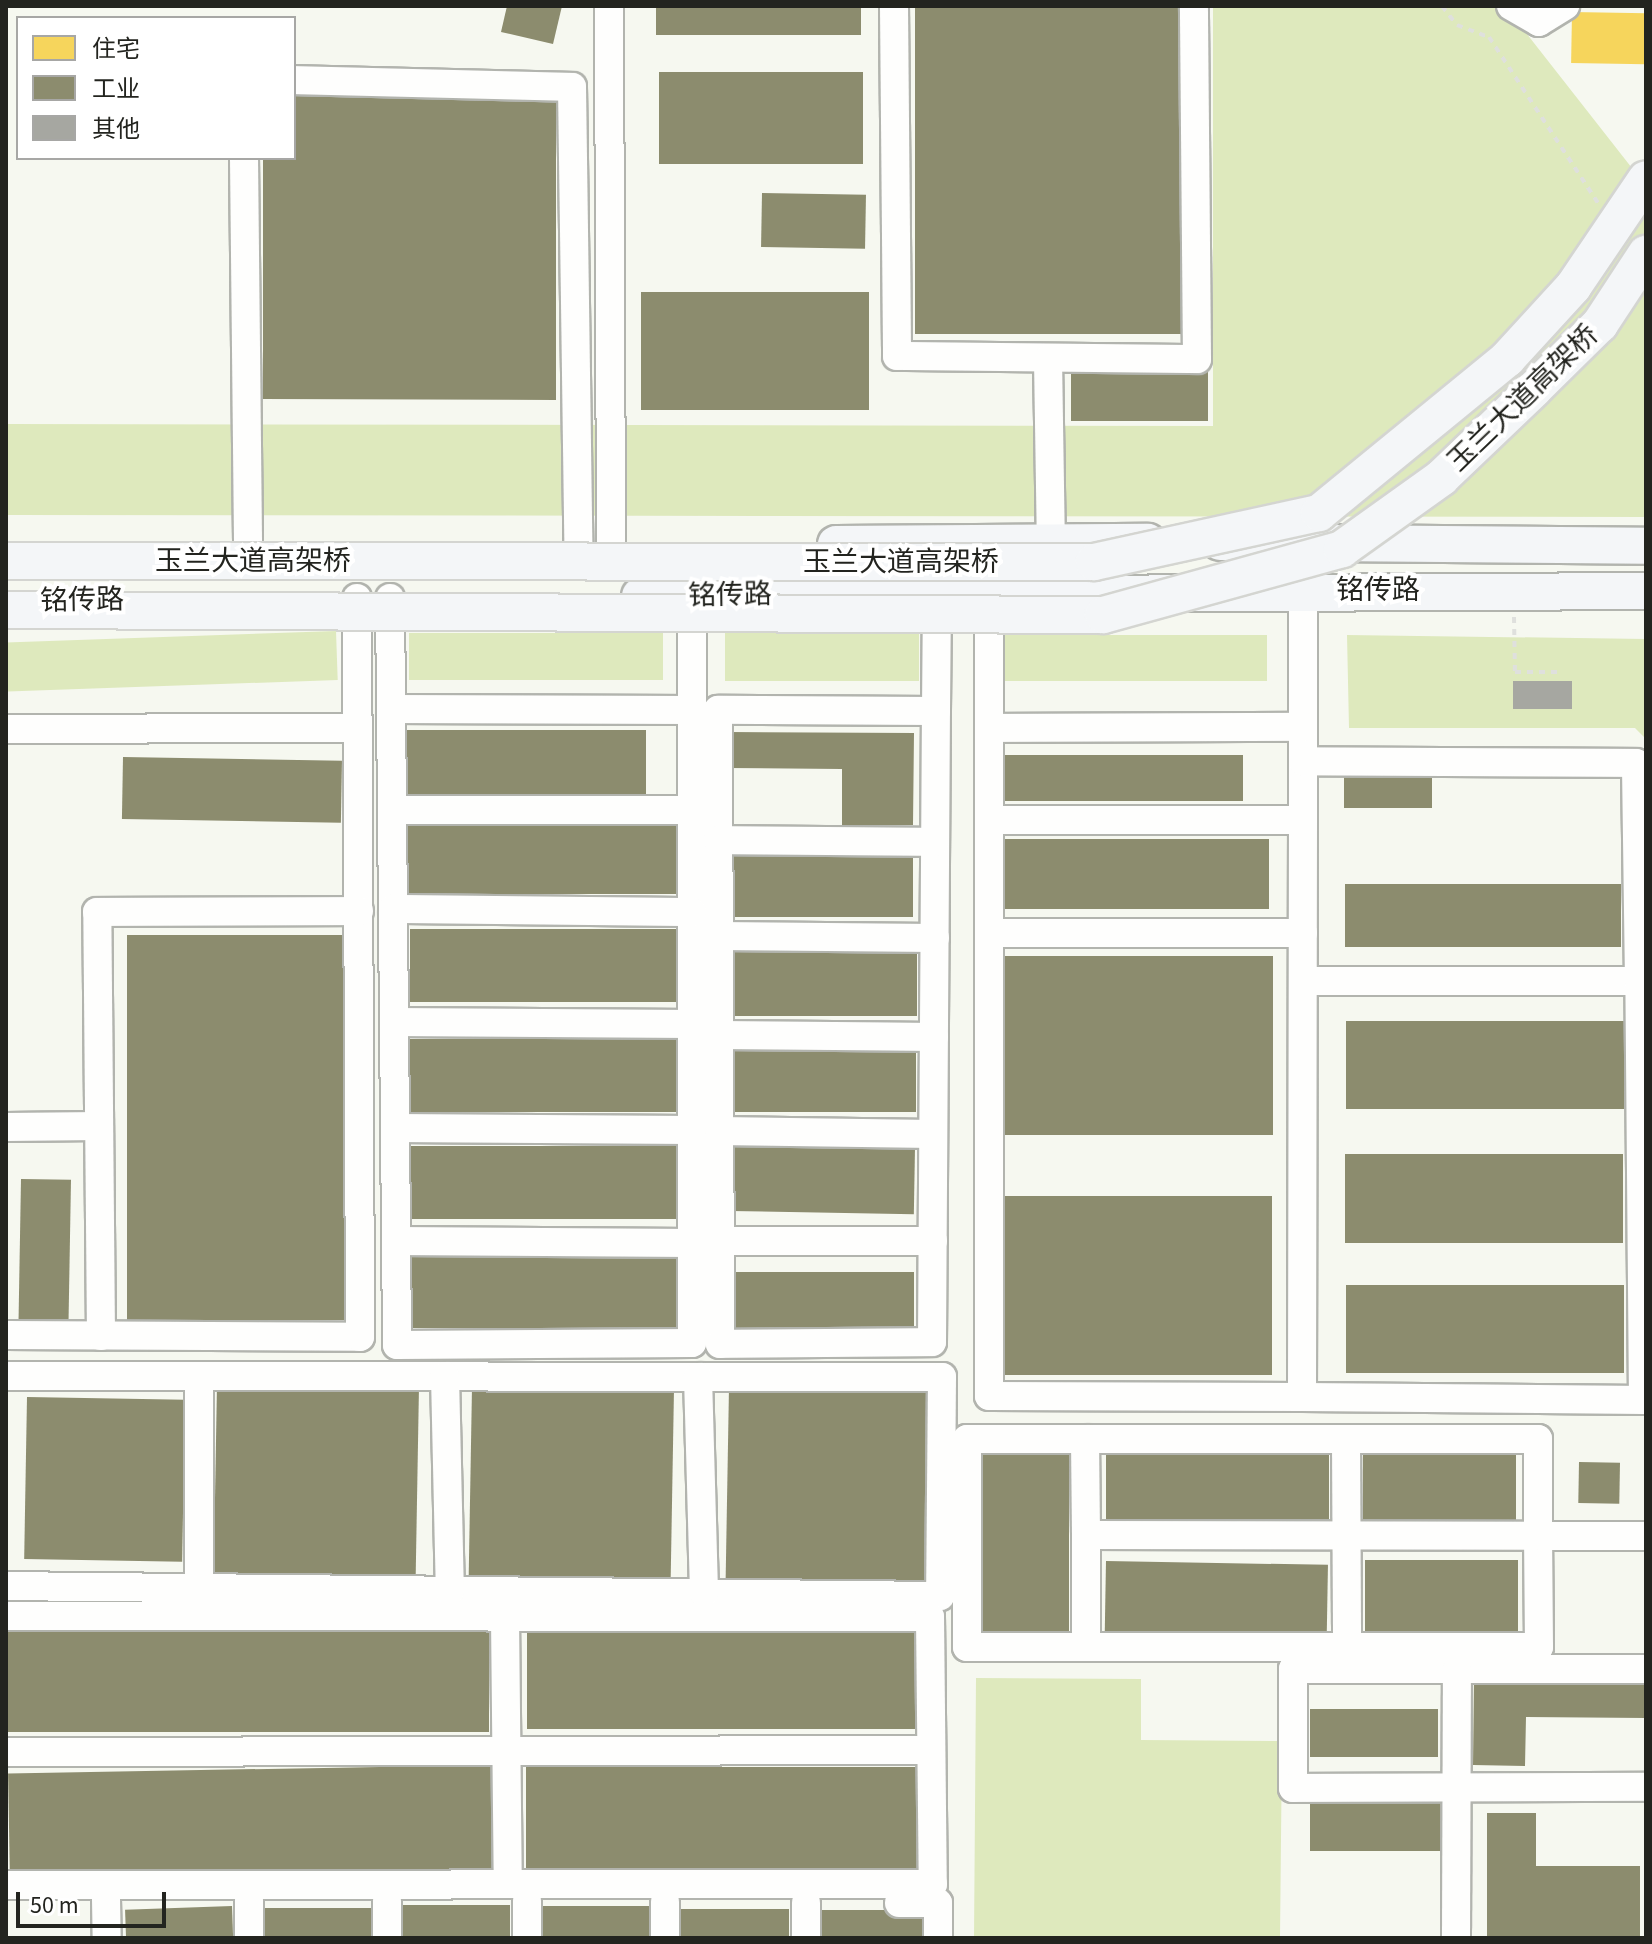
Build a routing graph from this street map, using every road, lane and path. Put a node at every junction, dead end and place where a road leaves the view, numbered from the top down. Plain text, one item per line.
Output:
1 (609, 6) edge
2 (894, 6) edge
3 (1194, 6) edge
4 (1442, 6) edge
5 (1511, 6) edge
6 (1565, 6) edge
7 (296, 80) edge
8 (244, 160) edge
9 (1646, 179) edge
10 (1602, 209) dead end
11 (1646, 254) edge
12 (1048, 359) junction
13 (1051, 543) junction
14 (6, 544) edge
15 (248, 544) junction
16 (595, 545) junction
17 (1646, 546) edge
18 (6, 561) edge
19 (1303, 589) junction
20 (1513, 590) junction
21 (1646, 591) edge
22 (989, 592) junction
23 (937, 593) junction
24 (692, 595) junction
25 (374, 598) junction
26 (6, 601) edge
27 (6, 610) edge
28 (1560, 672) dead end
29 (391, 709) junction
30 (692, 710) junction
31 (936, 711) junction
32 (1303, 727) junction
33 (358, 728) junction
34 (989, 728) junction
35 (6, 729) edge
36 (1303, 761) junction
37 (392, 810) junction
38 (692, 810) junction
39 (989, 820) junction
40 (1303, 820) junction
41 (718, 840) junction
42 (935, 842) junction
43 (393, 909) junction
44 (359, 911) junction
45 (692, 912) junction
46 (989, 933) junction
47 (1303, 933) junction
48 (718, 936) junction
49 (935, 938) junction
50 (1303, 981) junction
51 (1643, 981) edge
52 (394, 1022) junction
53 (692, 1024) junction
54 (719, 1035) junction
55 (934, 1037) junction
56 (99, 1126) junction
57 (6, 1127) edge
58 (395, 1128) junction
59 (706, 1130) junction
60 (933, 1134) junction
61 (396, 1241) junction
62 (933, 1241) junction
63 (706, 1242) junction
64 (6, 1335) edge
65 (101, 1336) junction
66 (6, 1376) edge
67 (199, 1376) junction
68 (445, 1376) junction
69 (698, 1377) junction
70 (1302, 1397) junction
71 (1644, 1400) edge
72 (1085, 1439) junction
73 (1346, 1439) junction
74 (1086, 1535) junction
75 (1346, 1536) junction
76 (1538, 1536) junction
77 (1646, 1536) edge
78 (6, 1586) edge
79 (199, 1588) junction
80 (450, 1591) junction
81 (704, 1593) junction
82 (6, 1616) edge
83 (505, 1617) junction
84 (1086, 1647) junction
85 (1347, 1647) junction
86 (1646, 1669) edge
87 (1457, 1670) junction
88 (931, 1750) junction
89 (506, 1751) junction
90 (6, 1752) edge
91 (1646, 1787) edge
92 (1456, 1788) junction
93 (6, 1885) edge
94 (518, 1893) junction
95 (6, 1899) edge
96 (106, 1899) junction
97 (249, 1900) junction
98 (387, 1901) junction
99 (665, 1902) junction
100 (806, 1903) junction
101 (107, 1938) edge
102 (249, 1938) edge
103 (387, 1938) edge
104 (527, 1938) edge
105 (665, 1938) edge
106 (806, 1938) edge
107 (938, 1938) edge
108 (1456, 1938) edge

1 - 16 lane
2 - 12 lane
3 - 12 lane
4 - 10 path
5 - 6 lane
7 - 16 lane
8 - 15 lane
9 - 18 main road, 玉兰大道高架桥, bridge
11 - 27 main road, 玉兰大道高架桥, bridge
12 - 13 lane
13 - 16 main road, 铭传路
13 - 17 main road, 铭传路
14 - 15 main road, 铭传路
15 - 16 main road, 铭传路
19 - 20 main road, 铭传路
19 - 22 main road, 铭传路
19 - 32 lane
20 - 21 main road, 铭传路
20 - 28 path
22 - 23 main road, 铭传路
22 - 34 lane
23 - 24 main road, 铭传路
23 - 31 lane
24 - 25 main road, 铭传路
24 - 30 lane
25 - 26 main road, 铭传路
25 - 29 lane
25 - 33 lane
29 - 30 lane
29 - 37 lane
30 - 38 lane
31 - 41 lane
31 - 42 lane
32 - 34 lane
32 - 36 lane
33 - 35 lane
33 - 44 lane
34 - 39 lane
36 - 40 lane
36 - 51 lane
37 - 38 lane
37 - 43 lane
38 - 45 lane
39 - 40 lane
39 - 46 lane
40 - 47 lane
41 - 42 lane
41 - 48 lane
42 - 49 lane
43 - 45 lane
43 - 52 lane
44 - 56 lane
44 - 65 lane
45 - 53 lane
46 - 47 lane
46 - 70 lane
47 - 50 lane
48 - 49 lane
48 - 54 lane
49 - 55 lane
50 - 51 lane
50 - 70 lane
51 - 71 lane
52 - 53 lane
52 - 58 lane
53 - 59 lane
54 - 55 lane
54 - 59 lane
55 - 60 lane
56 - 57 lane
56 - 65 lane
58 - 59 lane
58 - 61 lane
59 - 60 lane
59 - 63 lane
60 - 62 lane
61 - 63 lane
61 - 63 lane
62 - 63 lane
62 - 63 lane
64 - 65 lane
66 - 67 lane
67 - 68 lane
67 - 79 lane
68 - 69 lane
68 - 80 lane
69 - 81 lane
69 - 81 lane
70 - 71 lane
72 - 73 lane
72 - 74 lane
72 - 84 lane
73 - 75 lane
73 - 76 lane
74 - 75 lane
74 - 84 lane
75 - 76 lane
75 - 85 lane
76 - 77 lane
76 - 85 lane
78 - 79 lane
79 - 80 lane
80 - 81 lane
82 - 83 lane
83 - 88 lane
83 - 89 lane
84 - 85 lane
86 - 87 lane
87 - 92 lane
87 - 92 lane
88 - 89 lane
88 - 94 lane
89 - 90 lane
89 - 94 lane
91 - 92 lane
92 - 108 lane
93 - 94 lane
94 - 98 lane
94 - 99 lane
94 - 104 lane
95 - 96 lane
96 - 97 lane
96 - 101 lane
97 - 98 lane
97 - 102 lane
98 - 103 lane
99 - 100 lane
99 - 105 lane
100 - 106 lane
100 - 107 lane

